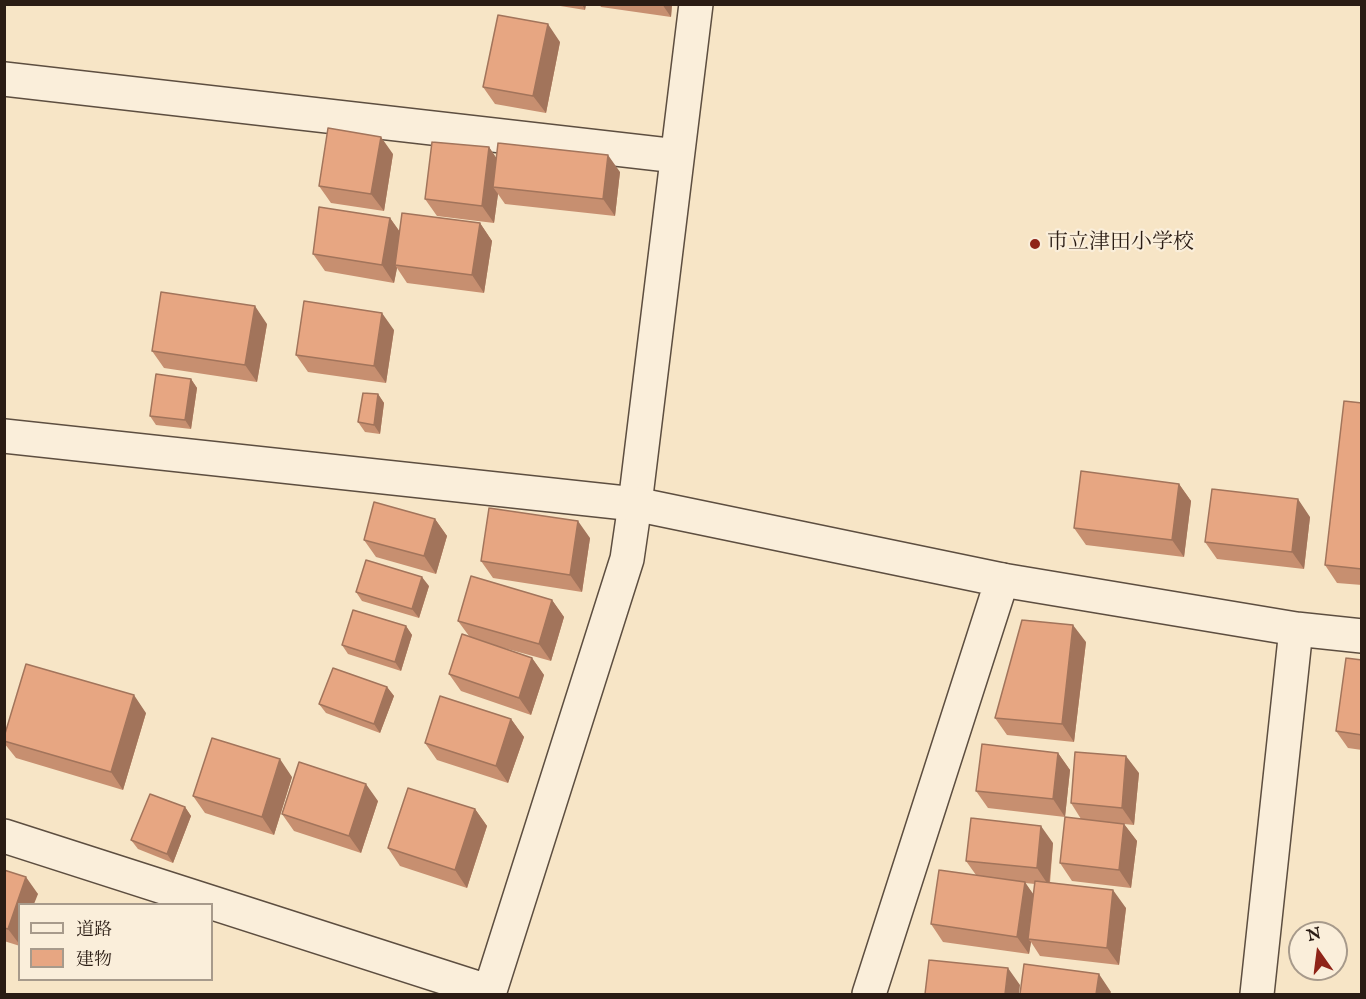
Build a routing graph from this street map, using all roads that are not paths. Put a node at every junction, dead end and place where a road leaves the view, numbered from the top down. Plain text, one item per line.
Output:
1 (696, 4) edge
2 (4, 79) edge
3 (677, 156) junction
4 (4, 436) edge
5 (635, 504) junction
6 (1002, 580) junction
7 (1296, 628) junction
8 (1362, 636) edge
9 (4, 836) edge
10 (211, 903) edge
11 (213, 904) edge
12 (489, 993) edge
13 (870, 994) edge
14 (1257, 994) edge

1 - 3 street
2 - 3 street
3 - 5 street
4 - 5 street
5 - 6 street
5 - 12 street
6 - 7 street
6 - 13 street
7 - 8 street
7 - 14 street
9 - 10 street
11 - 12 street

